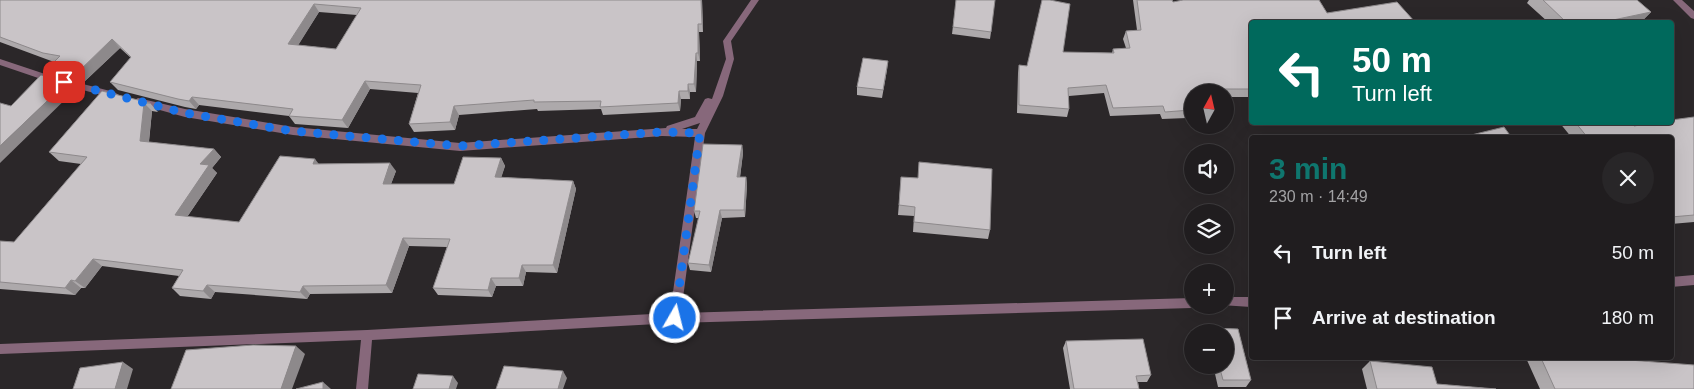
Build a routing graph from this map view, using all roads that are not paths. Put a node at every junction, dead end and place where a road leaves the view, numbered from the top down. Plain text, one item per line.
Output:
1 (755, 0) edge
2 (1677, 0) edge
3 (1694, 16) edge
4 (730, 59) junction
5 (0, 62) edge
6 (662, 132) junction
7 (700, 133) junction
8 (1694, 280) edge
9 (1674, 282) edge
10 (1234, 302) edge
11 (1249, 302) edge
12 (1184, 303) edge
13 (675, 318) junction
14 (367, 335) junction
15 (0, 349) edge
16 (362, 389) edge

1 - 4 street
2 - 3 street
4 - 6 street
4 - 7 street
5 - 6 street
6 - 7 street
7 - 13 street
8 - 9 street
10 - 11 street
12 - 13 street
13 - 14 street
14 - 15 street
14 - 16 street

